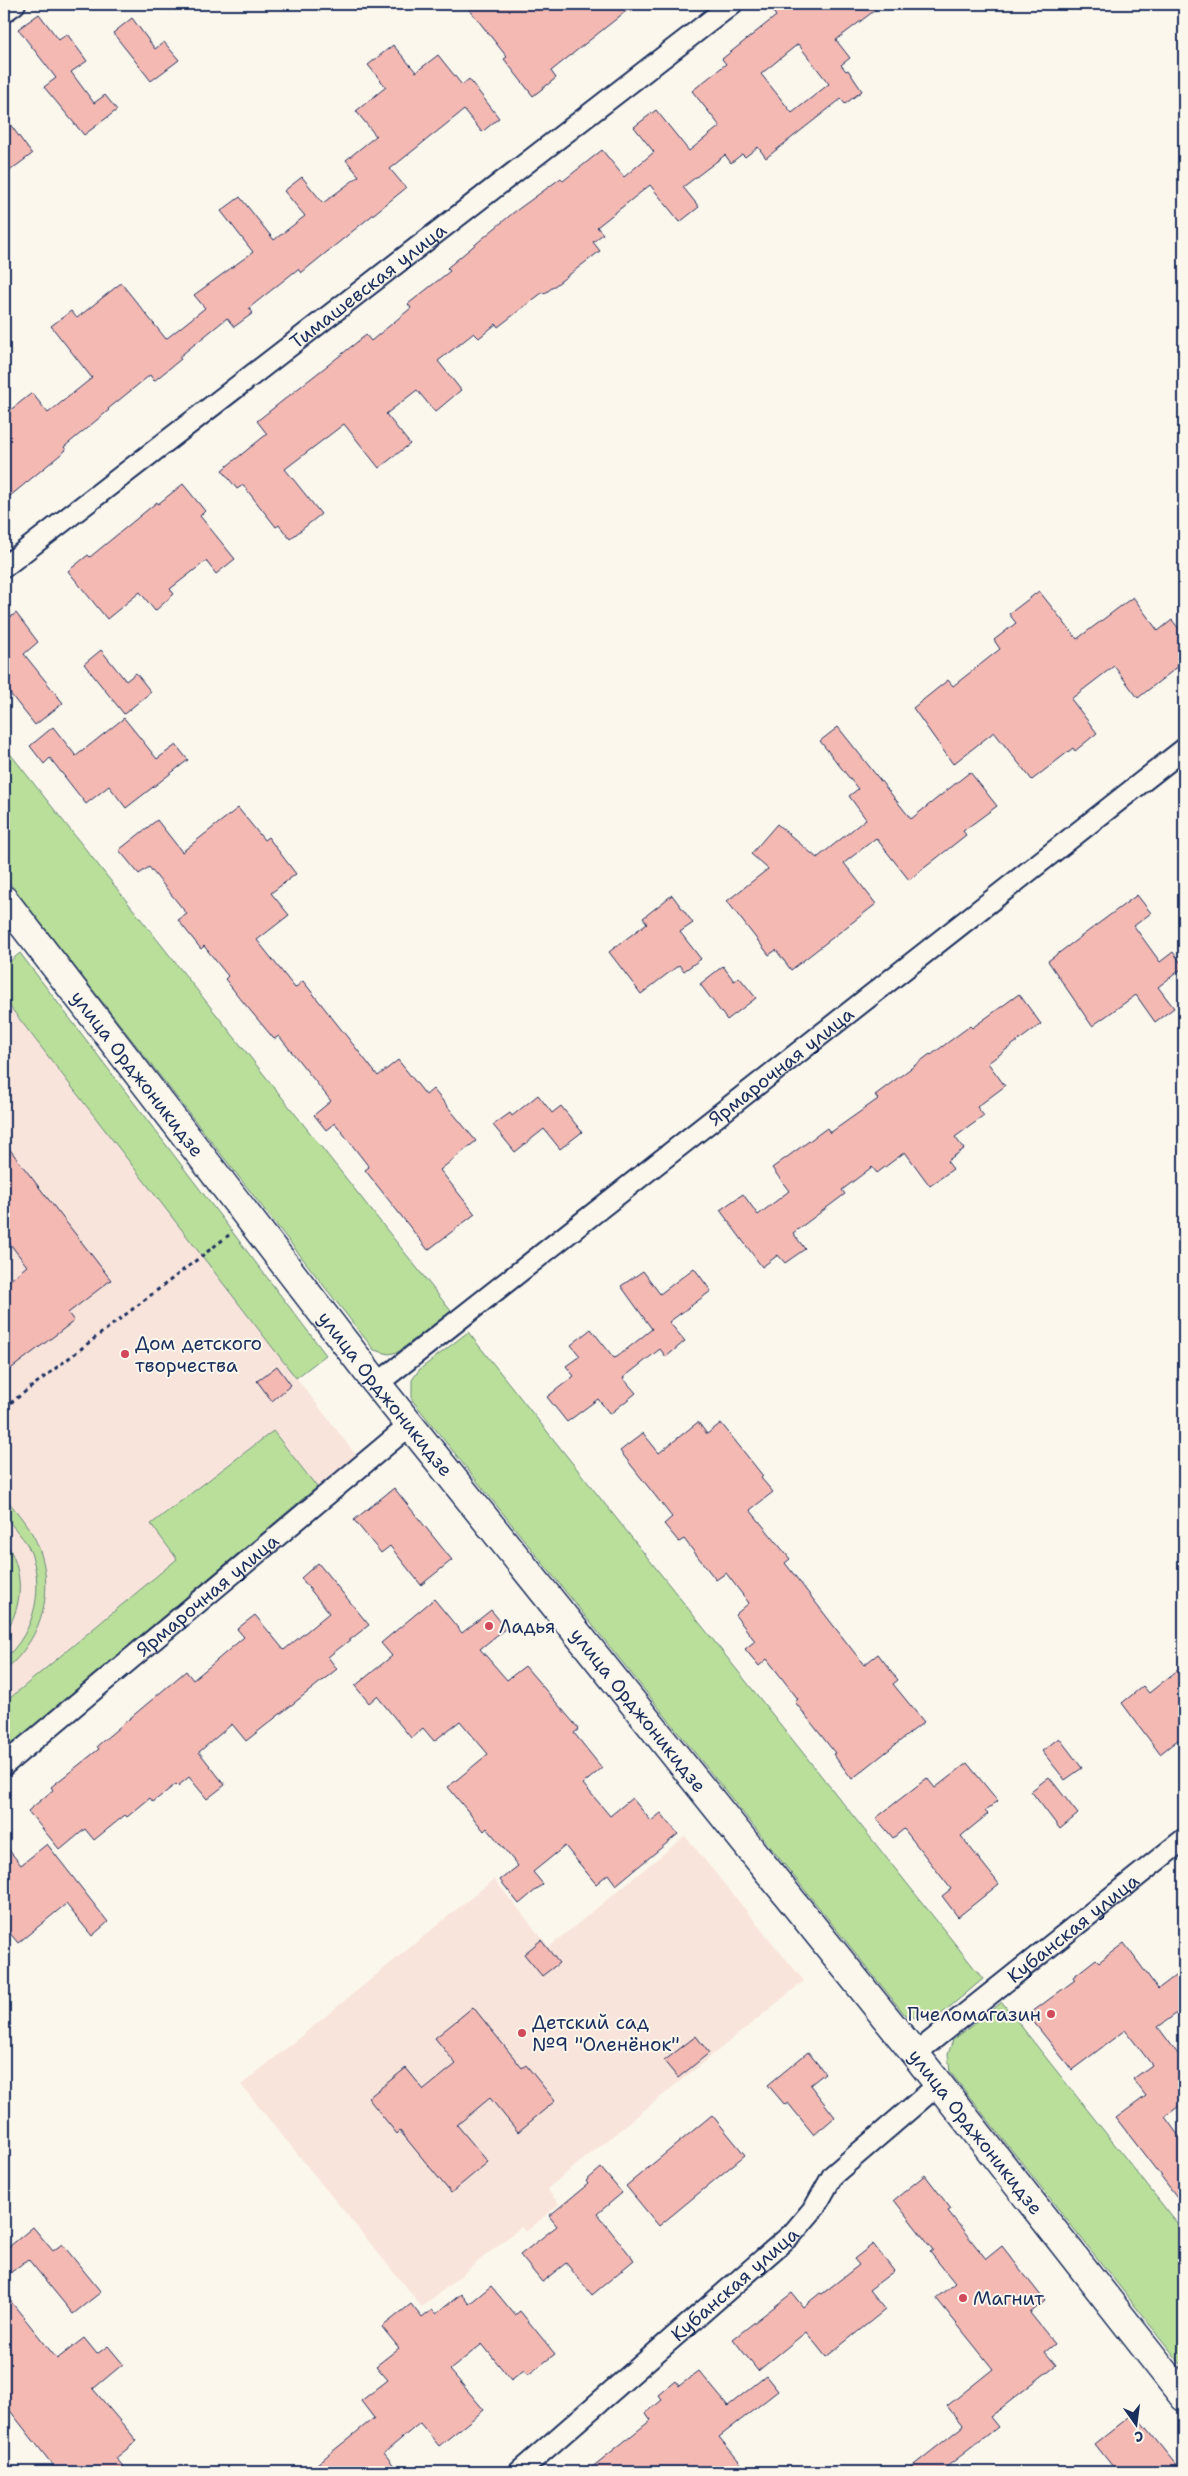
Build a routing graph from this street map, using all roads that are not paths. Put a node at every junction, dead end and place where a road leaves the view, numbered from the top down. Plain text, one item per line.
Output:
1 (15, 4) edge
2 (732, 4) edge
3 (4, 12) edge
4 (4, 567) edge
5 (1184, 749) edge
6 (4, 900) edge
7 (377, 1384) junction
8 (410, 1425) junction
9 (4, 1765) edge
10 (1184, 1839) edge
11 (915, 2054) junction
12 (939, 2084) junction
13 (1184, 2397) edge
14 (519, 2472) edge

1 - 3 street
2 - 4 street, Тимашевская улица
5 - 7 street, Ярмарочная улица
6 - 7 main road, улица Орджоникидзе
7 - 8 main road, улица Орджоникидзе
8 - 9 street, Ярмарочная улица
8 - 11 main road, улица Орджоникидзе
10 - 11 street, Кубанская улица
11 - 12 main road, улица Орджоникидзе
12 - 13 main road, улица Орджоникидзе
12 - 14 street, Кубанская улица

